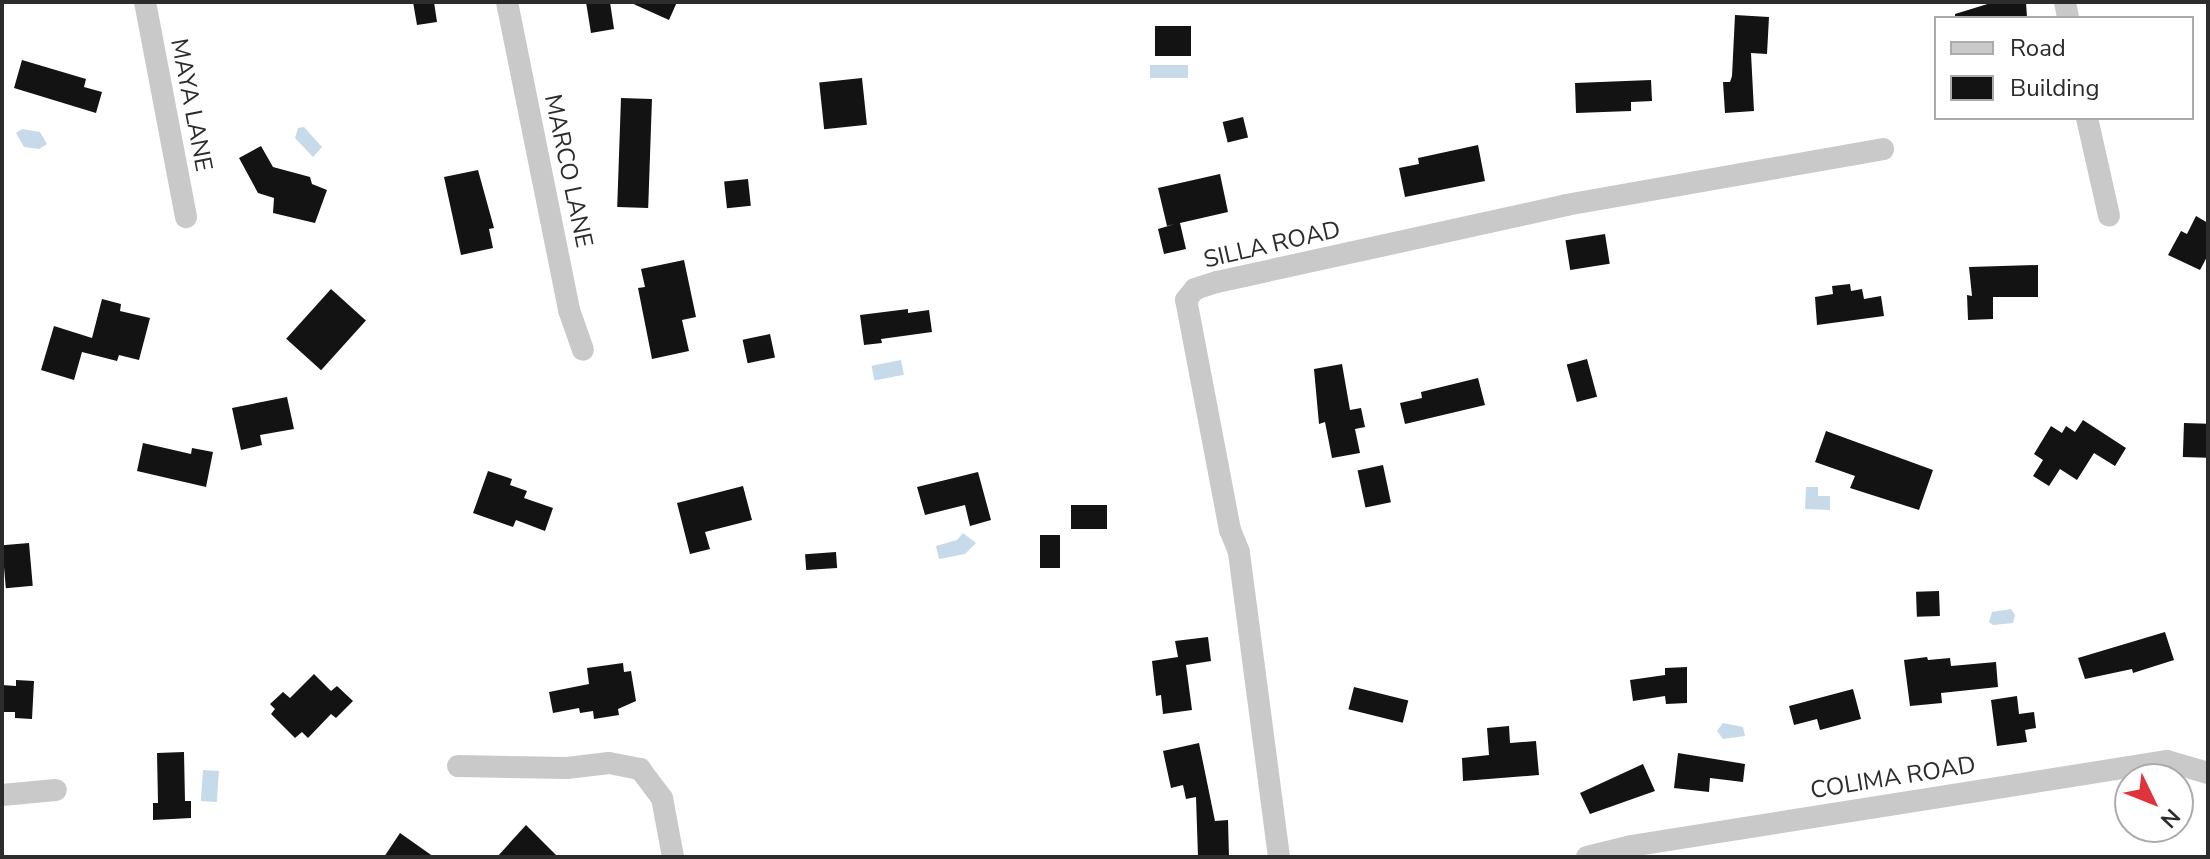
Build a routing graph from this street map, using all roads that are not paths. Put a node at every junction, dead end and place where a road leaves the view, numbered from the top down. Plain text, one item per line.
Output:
1 (145, 2) edge
2 (507, 2) edge
3 (2087, 120) edge
4 (1883, 149) dead end
5 (2109, 216) dead end
6 (186, 217) dead end
7 (583, 350) dead end
8 (458, 766) dead end
9 (2208, 773) edge
10 (56, 790) dead end
11 (2, 795) edge
12 (673, 857) edge
13 (1279, 857) edge
14 (1587, 857) edge

1 - 6 street, MAYA LANE
2 - 7 street, MARCO LANE
3 - 5 street
4 - 13 street, SILLA ROAD
8 - 12 street
9 - 14 street, COLIMA ROAD
10 - 11 street

